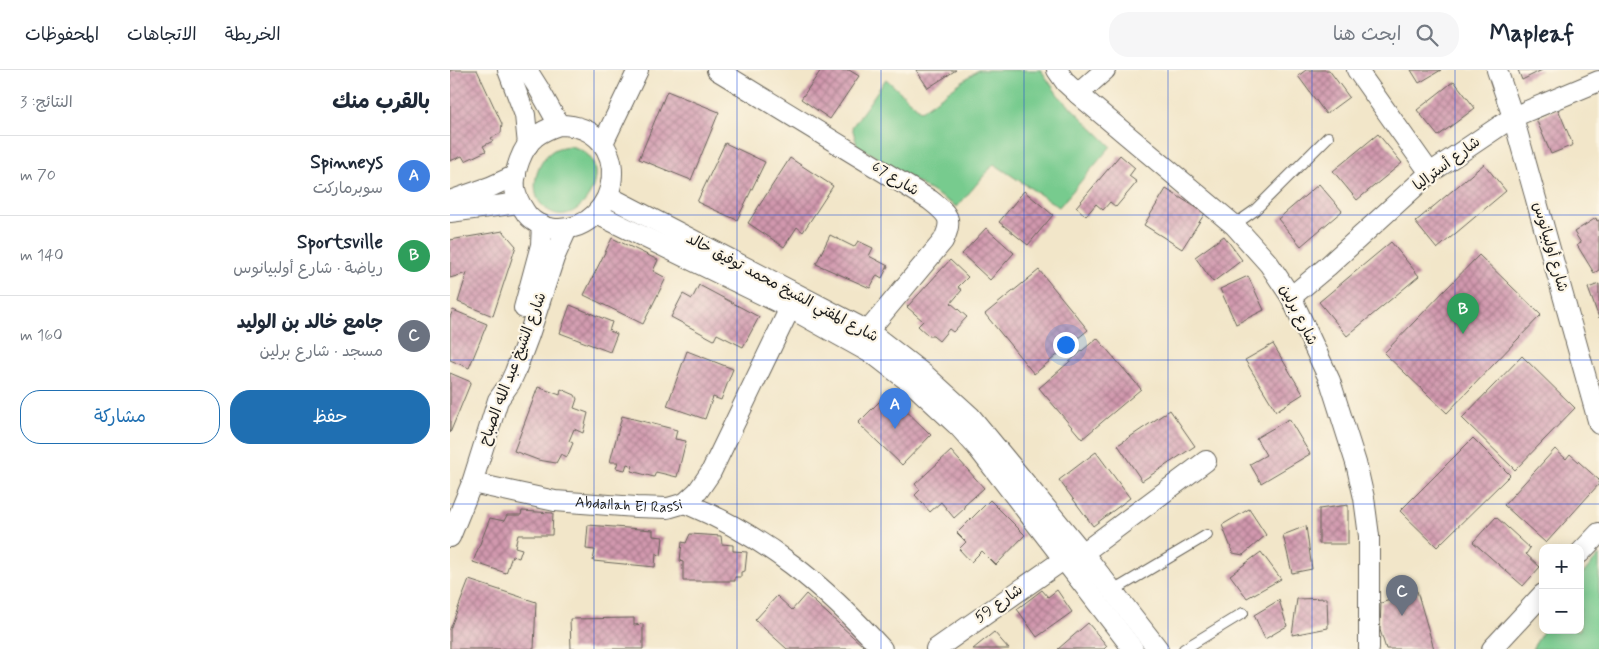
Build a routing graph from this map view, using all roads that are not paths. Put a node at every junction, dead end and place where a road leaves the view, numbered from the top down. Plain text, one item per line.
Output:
1 (508, 70) edge
2 (527, 70) edge
3 (638, 70) edge
4 (717, 70) edge
5 (1057, 70) edge
6 (1105, 70) edge
7 (1357, 70) edge
8 (1496, 70) edge
9 (1599, 81) edge
10 (1078, 94) junction
11 (1513, 117) junction
12 (559, 125) junction
13 (1328, 137) dead end
14 (603, 143) junction
15 (528, 145) junction
16 (1430, 173) junction
17 (516, 175) junction
18 (608, 196) junction
19 (450, 201) edge
20 (519, 203) junction
21 (450, 212) edge
22 (597, 214) junction
23 (542, 225) junction
24 (1234, 225) junction
25 (567, 230) junction
26 (1291, 297) junction
27 (790, 308) junction
28 (868, 331) junction
29 (498, 400) junction
30 (1599, 424) edge
31 (1206, 461) dead end
32 (472, 483) junction
33 (685, 503) junction
34 (1599, 532) edge
35 (1207, 535) dead end
36 (450, 536) edge
37 (1584, 549) edge
38 (1083, 553) junction
39 (1063, 560) junction
40 (1113, 591) junction
41 (1539, 598) edge
42 (1244, 613) dead end
43 (882, 649) edge
44 (936, 649) edge
45 (1132, 649) edge
46 (1158, 649) edge
47 (1184, 649) edge
48 (1369, 649) edge
49 (1492, 649) edge

1 - 15 street
2 - 12 street
3 - 14 street
4 - 28 street, شارع 67
5 - 10 street, شارع برلين
6 - 10 street
7 - 16 street
8 - 11 street, شارع أولبيانوس
9 - 11 street, شارع أستراليا
10 - 24 street, شارع برلين
11 - 16 street, شارع أستراليا
11 - 30 street, شارع أولبيانوس
12 - 14 street
12 - 15 street
13 - 24 lane
14 - 18 street
15 - 17 street
16 - 26 street, شارع أستراليا
17 - 19 street
17 - 20 street
18 - 22 street
18 - 28 street, شارع المفتي الشيخ محمد توفيق خالد
20 - 21 street
20 - 23 street
22 - 25 street
22 - 27 street, شارع المفتي الشيخ محمد توفيق خالد
23 - 25 street
23 - 29 street
24 - 26 street, شارع برلين
25 - 29 street, شارع الشيخ عبد الله الصباح
26 - 48 street, شارع برلين
27 - 33 street, Abdallah El Rassi
27 - 39 street, شارع المفتي الشيخ محمد توفيق خالد
28 - 38 street, شارع المفتي الشيخ محمد توفيق خالد
29 - 32 street, شارع الشيخ عبد الله الصباح
31 - 38 street
32 - 33 street, Abdallah El Rassi
32 - 36 street, شارع الشيخ عبد الله الصباح
33 - 43 street
34 - 37 street
35 - 40 lane
38 - 40 street, شارع المفتي الشيخ محمد توفيق خالد
39 - 44 street, شارع 59
39 - 45 street, شارع المفتي الشيخ محمد توفيق خالد
40 - 46 street, شارع المفتي الشيخ محمد توفيق خالد
41 - 49 street
42 - 47 lane

